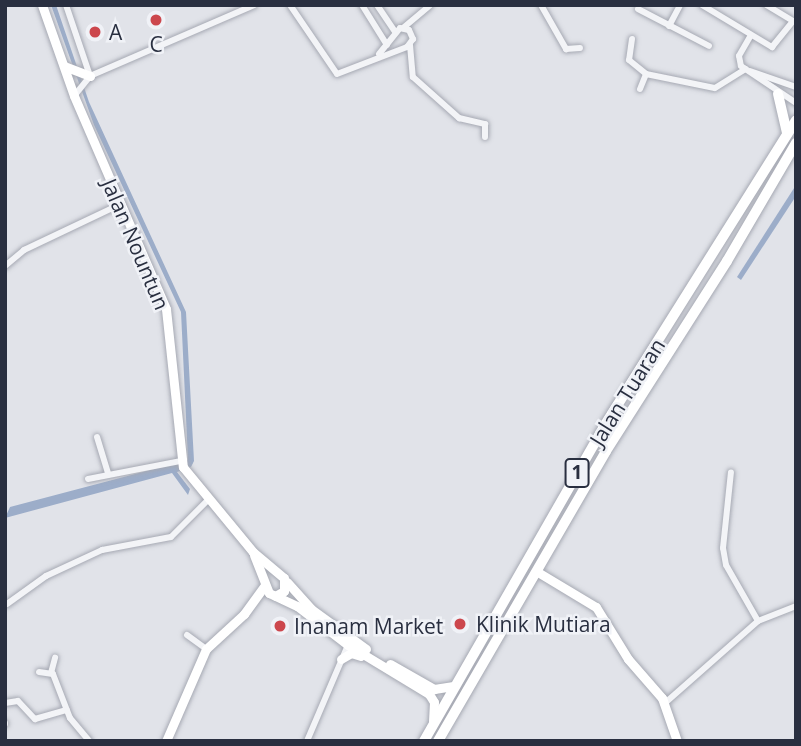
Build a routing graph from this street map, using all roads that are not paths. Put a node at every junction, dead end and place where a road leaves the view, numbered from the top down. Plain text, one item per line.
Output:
1 (41, 5) edge
2 (66, 5) edge
3 (254, 5) edge
4 (290, 5) edge
5 (362, 5) edge
6 (377, 5) edge
7 (430, 5) edge
8 (541, 5) edge
9 (680, 5) edge
10 (702, 5) edge
11 (766, 5) edge
12 (713, 8) edge
13 (638, 9) dead end
14 (414, 20) junction
15 (669, 26) junction
16 (403, 28) junction
17 (393, 35) junction
18 (751, 35) junction
19 (632, 39) dead end
20 (412, 42) junction
21 (387, 45) junction
22 (709, 46) dead end
23 (401, 48) junction
24 (580, 48) dead end
25 (379, 54) junction
26 (63, 65) junction
27 (745, 69) junction
28 (646, 74) junction
29 (90, 76) junction
30 (796, 87) edge
31 (640, 89) dead end
32 (778, 94) junction
33 (74, 96) junction
34 (796, 103) edge
35 (796, 120) edge
36 (787, 133) junction
37 (485, 136) dead end
38 (796, 143) edge
39 (796, 149) edge
40 (784, 161) junction
41 (121, 204) junction
42 (5, 266) edge
43 (97, 437) dead end
44 (181, 461) junction
45 (731, 472) dead end
46 (108, 474) junction
47 (88, 479) dead end
48 (208, 500) junction
49 (253, 552) junction
50 (536, 572) junction
51 (282, 577) junction
52 (264, 585) junction
53 (273, 595) junction
54 (7, 604) dead end
55 (796, 606) edge
56 (311, 609) junction
57 (758, 621) junction
58 (187, 635) dead end
59 (337, 638) junction
60 (348, 645) junction
61 (206, 649) junction
62 (55, 658) dead end
63 (372, 660) junction
64 (340, 661) junction
65 (39, 672) dead end
66 (51, 673) junction
67 (452, 686) junction
68 (665, 703) junction
69 (5, 704) edge
70 (67, 710) junction
71 (433, 721) junction
72 (89, 741) edge
73 (167, 741) edge
74 (307, 741) edge
75 (424, 741) edge
76 (438, 741) edge
77 (677, 741) edge

1 - 26 street, Jalan Nountun
2 - 29 street
3 - 29 street
4 - 25 street
5 - 21 street
6 - 17 street
7 - 14 street
8 - 24 street
9 - 15 street
10 - 12 street
11 - 18 street
12 - 18 street
13 - 15 street
14 - 16 street
14 - 20 street
15 - 22 street
16 - 17 street
16 - 20 street
17 - 21 street
17 - 23 street
18 - 27 street
19 - 28 street
20 - 23 street
20 - 37 street
21 - 25 street
23 - 25 street
26 - 29 street
26 - 33 street, Jalan Nountun
27 - 28 street
27 - 30 street
27 - 32 street
28 - 31 street
29 - 33 street
32 - 34 street
32 - 36 main road
33 - 41 street, Jalan Nountun
35 - 36 main road, Jalan Tuaran / 1
36 - 67 main road, Jalan Tuaran / 1
38 - 40 main road, Jalan Tuaran / 1
39 - 40 main road
40 - 50 main road, Jalan Tuaran / 1
41 - 42 street
41 - 44 street, Jalan Nountun
43 - 46 street
44 - 46 street
44 - 48 street, Jalan Nountun
45 - 57 street
46 - 47 street
48 - 49 street, Jalan Nountun
48 - 54 street
49 - 51 street, Jalan Nountun
49 - 52 street, Jalan Nountun
50 - 68 street
50 - 76 main road, Jalan Tuaran / 1
51 - 52 street
51 - 53 street
51 - 56 street, Jalan Nountun
52 - 53 street, Jalan Nountun
52 - 61 street
53 - 59 street, Jalan Nountun
53 - 73 street
55 - 57 street
56 - 60 street
56 - 67 street, Jalan Nountun
57 - 68 street
58 - 61 street
59 - 60 street, Jalan Nountun
59 - 64 street
60 - 63 street, Jalan Nountun
60 - 64 street
61 - 73 street
62 - 66 street
63 - 64 street
63 - 71 street, Jalan Nountun
64 - 74 street
65 - 66 street
66 - 70 street
67 - 71 main road, Jalan Tuaran / 1
68 - 77 street
69 - 70 street
70 - 72 street
71 - 75 main road, Jalan Tuaran / 1

